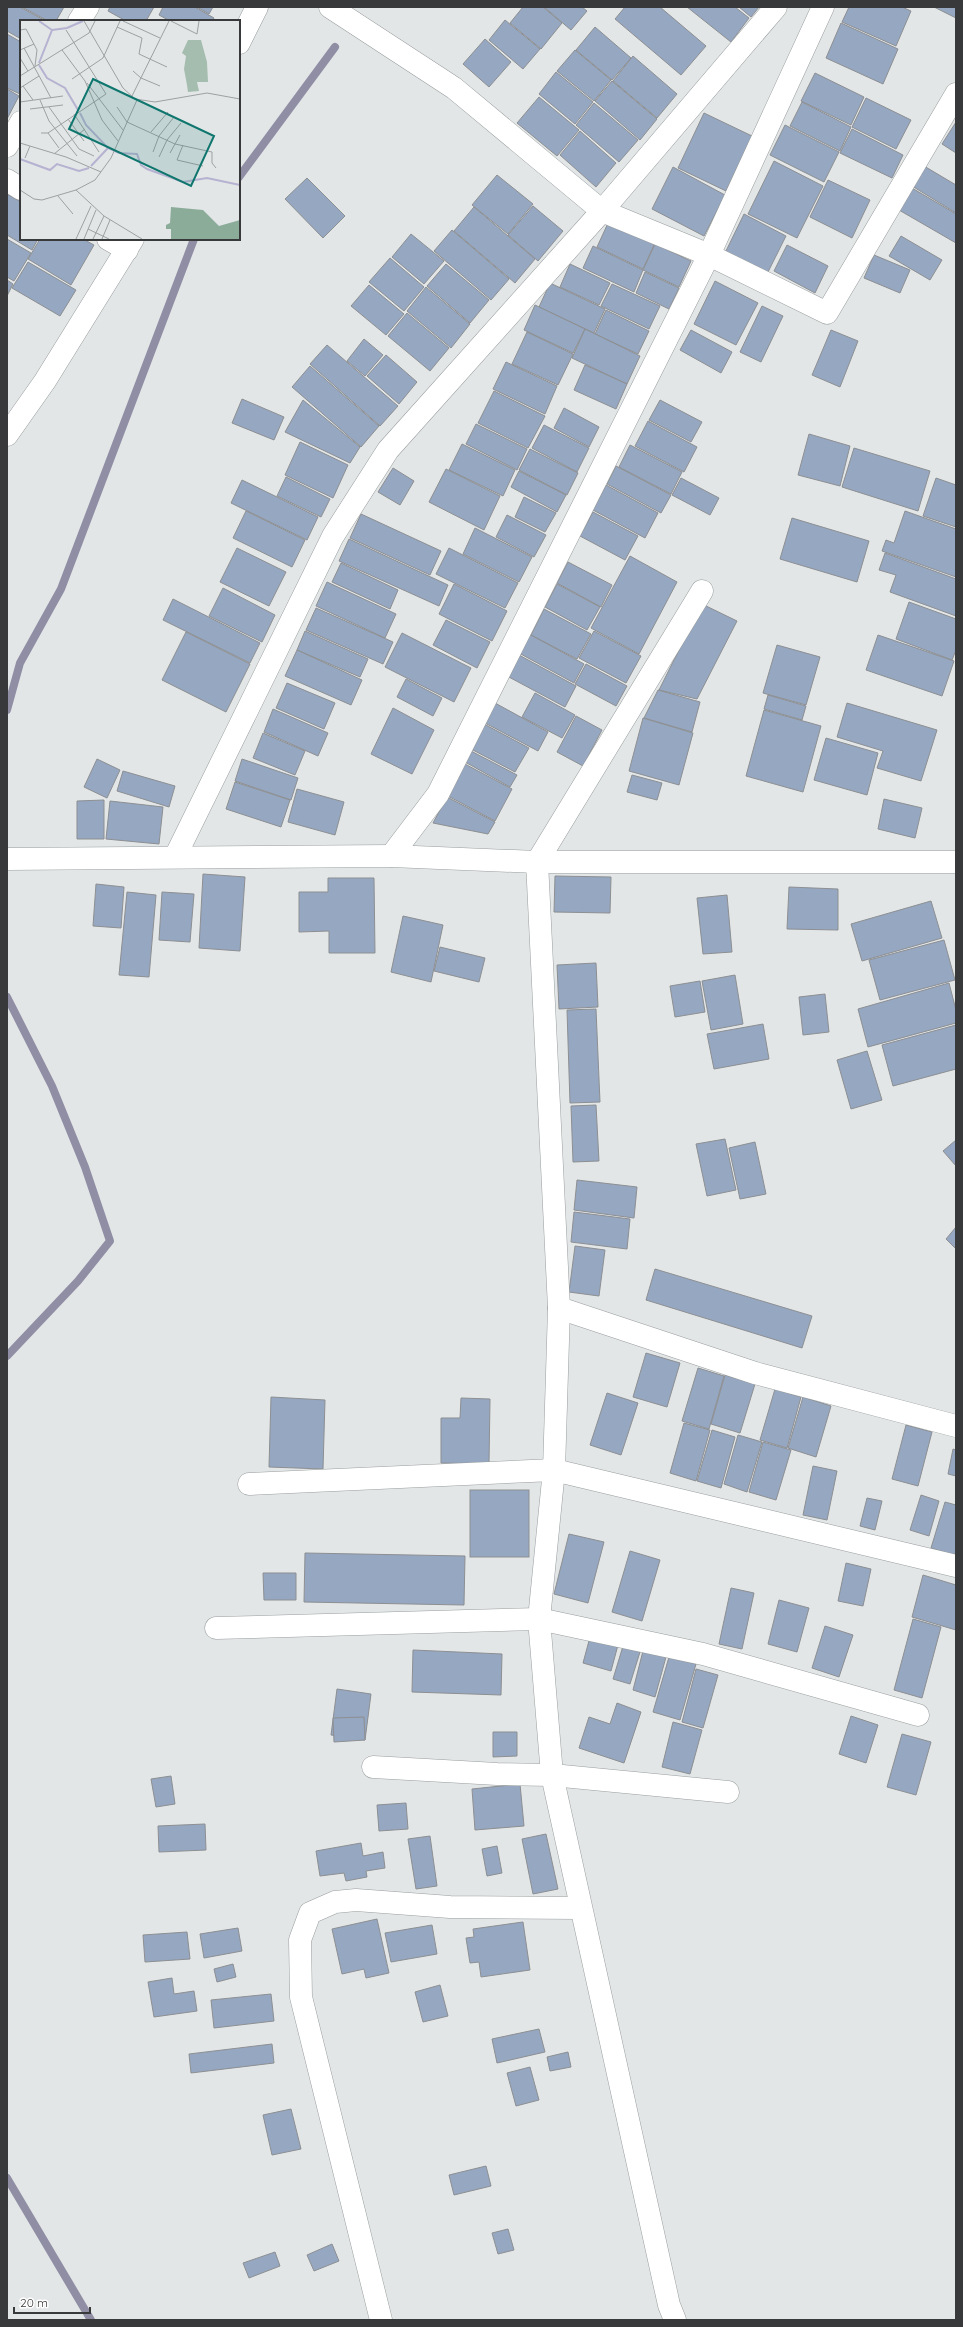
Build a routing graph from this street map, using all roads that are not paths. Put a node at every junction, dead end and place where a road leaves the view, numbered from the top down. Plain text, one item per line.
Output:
1 (88, 7) edge
2 (257, 7) edge
3 (330, 7) edge
4 (776, 7) edge
5 (823, 7) edge
6 (81, 20) edge
7 (240, 41) edge
8 (956, 94) edge
9 (20, 124) edge
10 (7, 146) edge
11 (7, 180) edge
12 (20, 188) edge
13 (602, 211) junction
14 (112, 240) edge
15 (130, 245) edge
16 (709, 255) junction
17 (7, 435) edge
18 (702, 591) dead end
19 (391, 856) junction
20 (175, 857) junction
21 (7, 859) edge
22 (536, 862) junction
23 (956, 862) edge
24 (559, 1308) junction
25 (956, 1426) edge
26 (554, 1470) junction
27 (249, 1484) dead end
28 (956, 1566) edge
29 (539, 1619) junction
30 (216, 1628) dead end
31 (918, 1715) dead end
32 (373, 1767) dead end
33 (552, 1775) junction
34 (728, 1792) dead end
35 (580, 1908) junction
36 (381, 2320) edge
37 (675, 2320) edge

1 - 6 street
2 - 7 street
3 - 13 street
4 - 13 street
5 - 16 street
8 - 16 street
9 - 10 street
11 - 12 street
13 - 16 street
13 - 20 street
14 - 15 street
15 - 17 street
16 - 19 street
18 - 22 street
19 - 20 street
19 - 22 street
20 - 21 street
22 - 23 street
22 - 24 street
24 - 25 street
24 - 26 street
26 - 27 street
26 - 28 street
26 - 29 street
29 - 30 street
29 - 31 street
29 - 33 street
32 - 33 street
33 - 34 street
33 - 35 street
35 - 36 street
35 - 37 street

